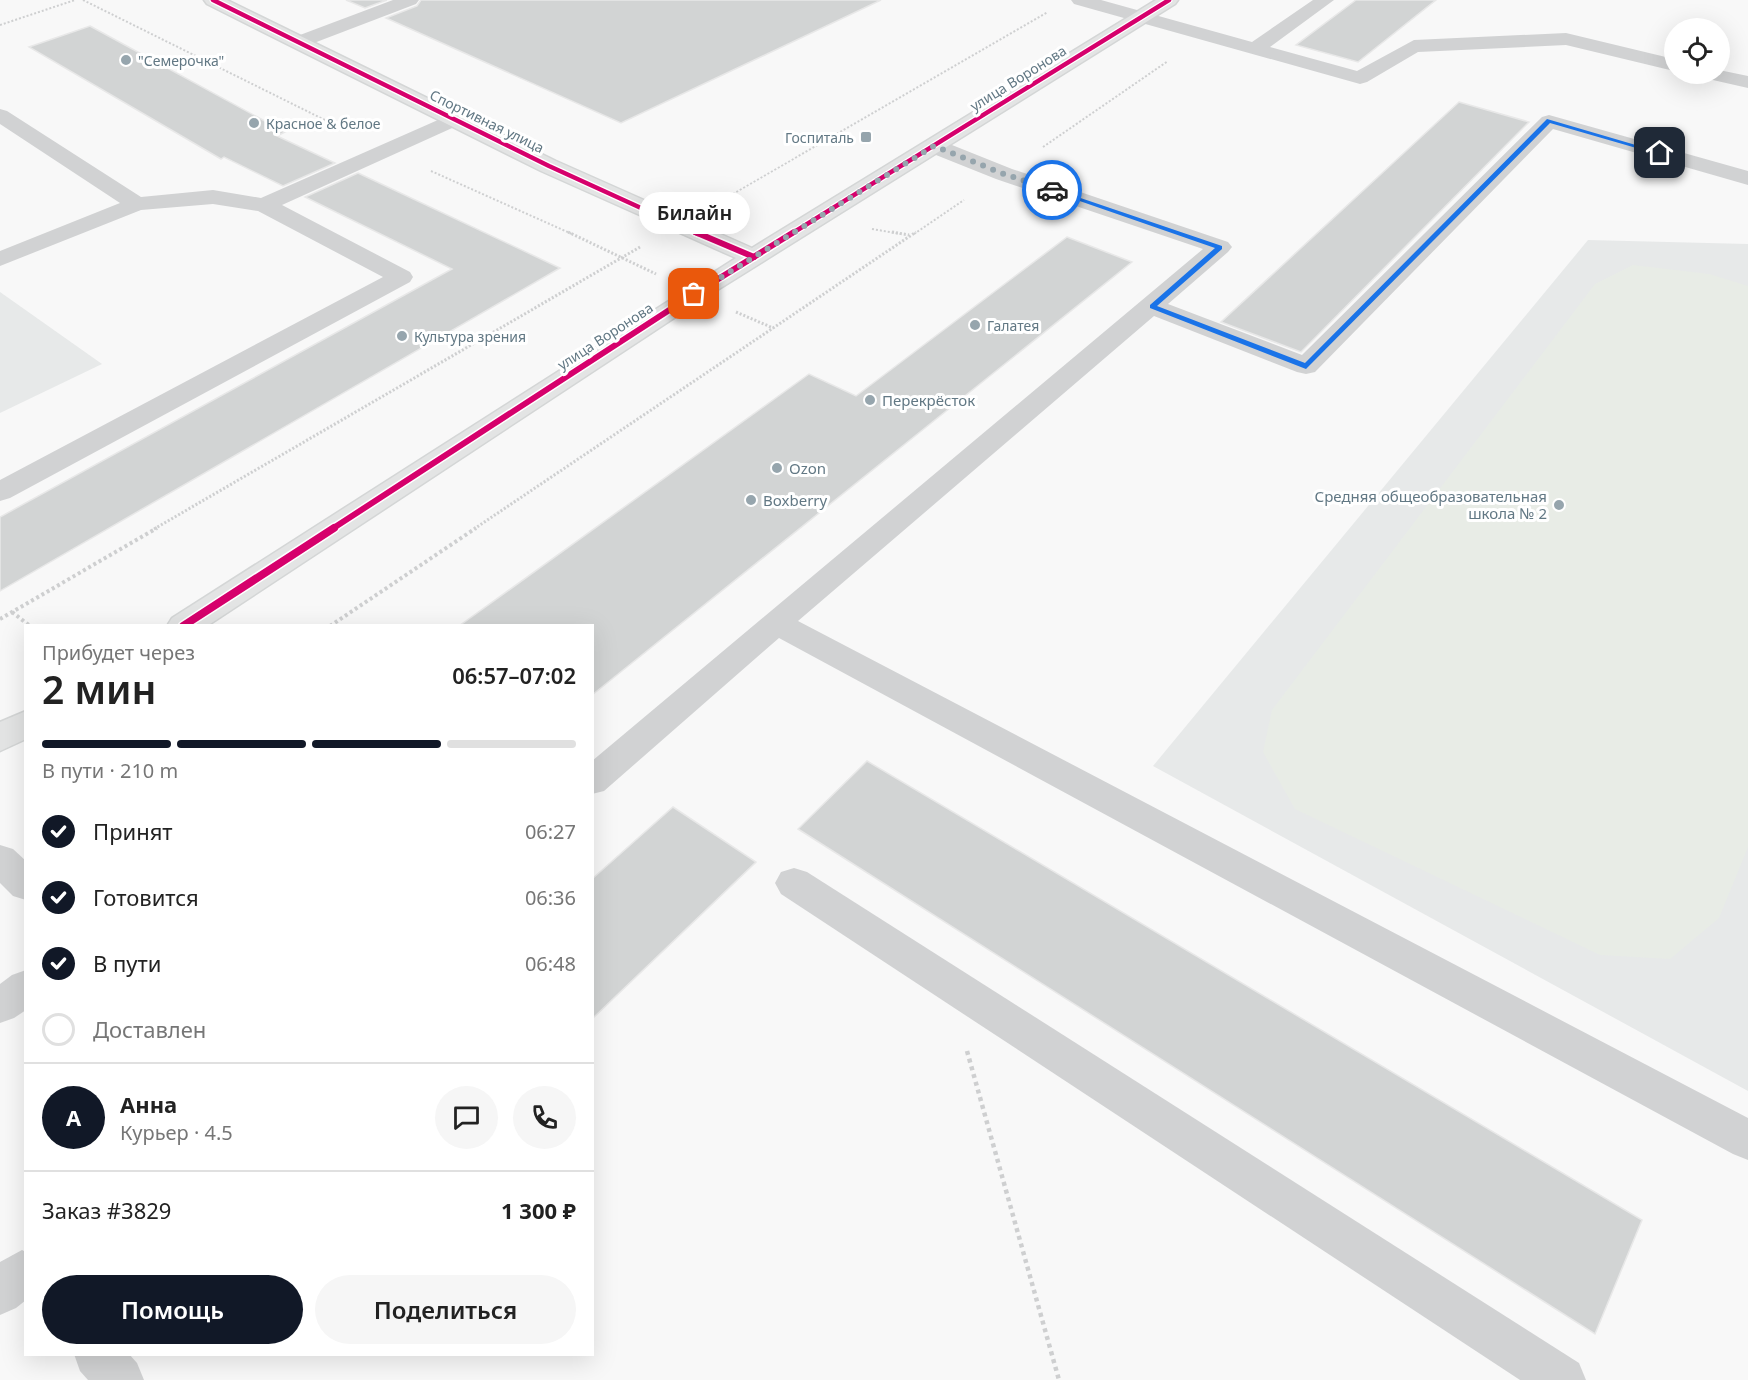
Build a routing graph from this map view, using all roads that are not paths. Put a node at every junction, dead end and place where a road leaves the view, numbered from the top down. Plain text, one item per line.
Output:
1 (213, 0) edge
2 (410, 0) edge
3 (1080, 0) edge
4 (1169, 0) edge
5 (1325, 0) edge
6 (1143, 17) junction
7 (299, 42) junction
8 (1255, 49) junction
9 (1664, 62) edge
10 (1730, 78) edge
11 (1748, 82) edge
12 (0, 115) edge
13 (454, 120) junction
14 (934, 146) junction
15 (1748, 178) edge
16 (137, 204) junction
17 (264, 205) junction
18 (754, 257) junction
19 (0, 259) edge
20 (1152, 306) junction
21 (0, 492) edge
22 (776, 623) junction
23 (186, 624) edge
24 (24, 724) edge
25 (0, 738) edge
26 (594, 779) edge
27 (0, 860) edge
28 (24, 883) edge
29 (795, 884) dead end
30 (24, 988) edge
31 (0, 1006) edge
32 (1748, 1140) edge
33 (99, 1356) edge
34 (120, 1380) edge
35 (1562, 1380) edge

1 - 7 street, Спортивная улица
2 - 7 lane
3 - 6 lane
4 - 6 street, улица Воронова
5 - 8 lane
6 - 8 lane
6 - 14 street, улица Воронова
7 - 13 street, Спортивная улица
8 - 9 lane
10 - 11 lane
12 - 16 lane
13 - 17 lane
13 - 18 street, Спортивная улица
14 - 18 street, улица Воронова
14 - 20 lane
15 - 20 lane
16 - 17 lane
16 - 19 lane
17 - 21 lane
18 - 23 street, улица Воронова
20 - 22 lane
22 - 26 lane
22 - 32 lane
24 - 25 street
27 - 28 lane
29 - 35 lane
30 - 31 lane
33 - 34 lane

